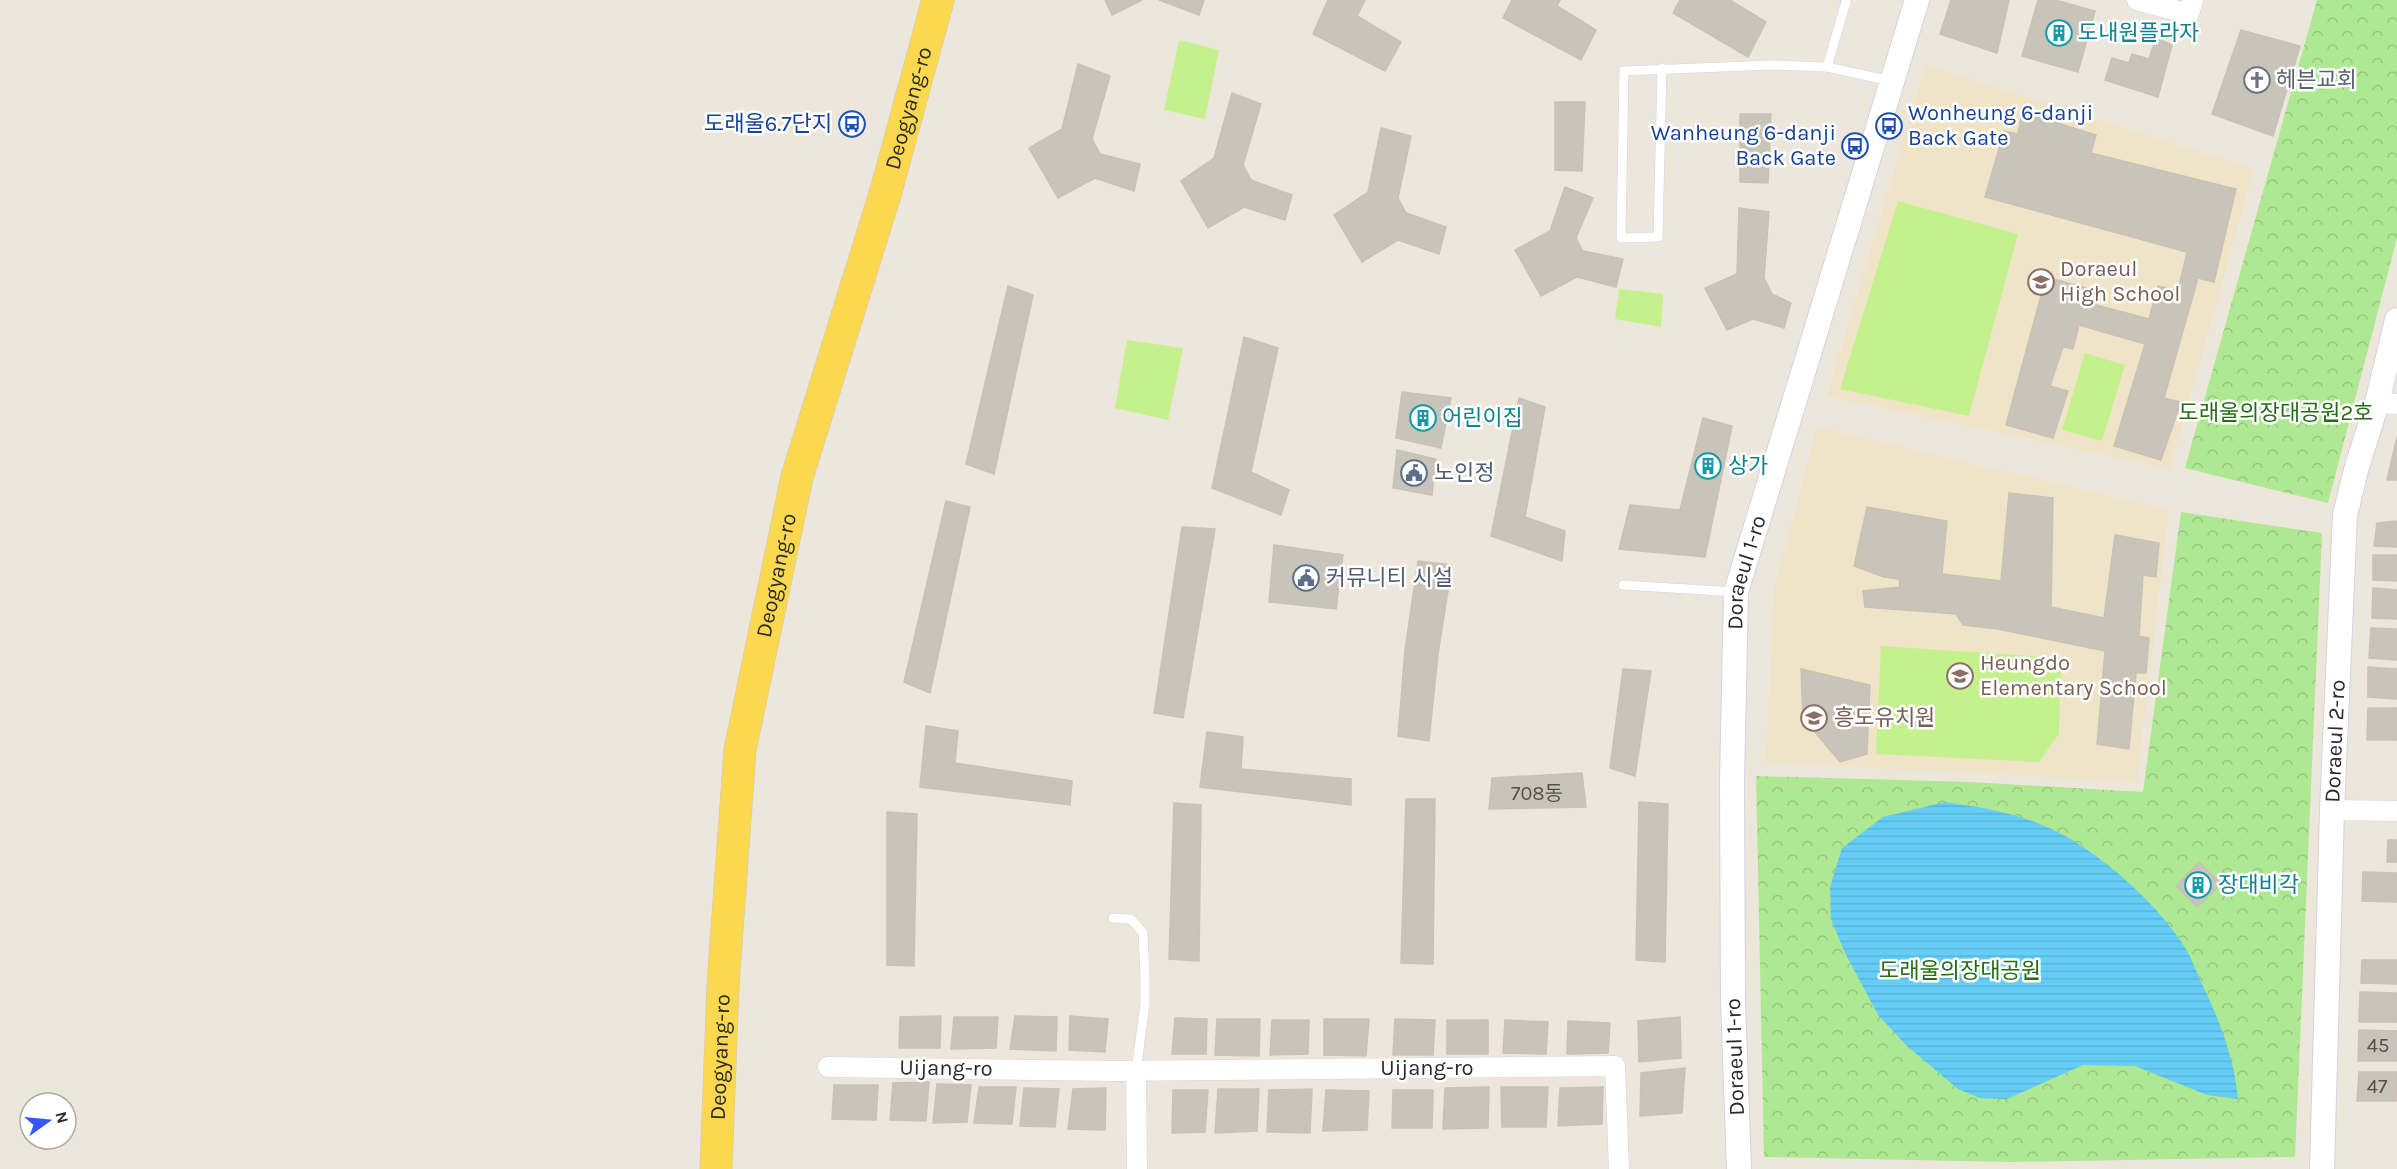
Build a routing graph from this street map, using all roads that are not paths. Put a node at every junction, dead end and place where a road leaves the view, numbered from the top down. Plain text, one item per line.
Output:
1 (938, 0) edge
2 (1917, 0) edge
3 (2136, 0) edge
4 (2193, 0) edge
5 (1846, 2) dead end
6 (1827, 67) junction
7 (1662, 68) junction
8 (1891, 81) junction
9 (2397, 320) edge
10 (2387, 403) edge
11 (1623, 585) dead end
12 (1736, 592) junction
13 (2332, 810) junction
14 (2397, 811) edge
15 (1113, 918) dead end
16 (828, 1066) dead end
17 (1136, 1071) junction
18 (716, 1169) edge
19 (1137, 1169) edge
20 (1619, 1169) edge
21 (1739, 1169) edge
22 (2322, 1169) edge

1 - 18 main road, Deogyang-ro
2 - 8 street, Doraeul 1-ro
3 - 4 street
5 - 6 lane
6 - 7 lane
6 - 8 lane
7 - 7 lane
8 - 12 street, Doraeul 1-ro
9 - 10 street, Doraeul 2-ro
10 - 13 street, Doraeul 2-ro
11 - 12 lane
12 - 21 street, Doraeul 1-ro
13 - 14 street
13 - 22 street, Doraeul 2-ro
15 - 17 lane
16 - 17 street, Uijang-ro
17 - 19 street
17 - 20 street, Uijang-ro

